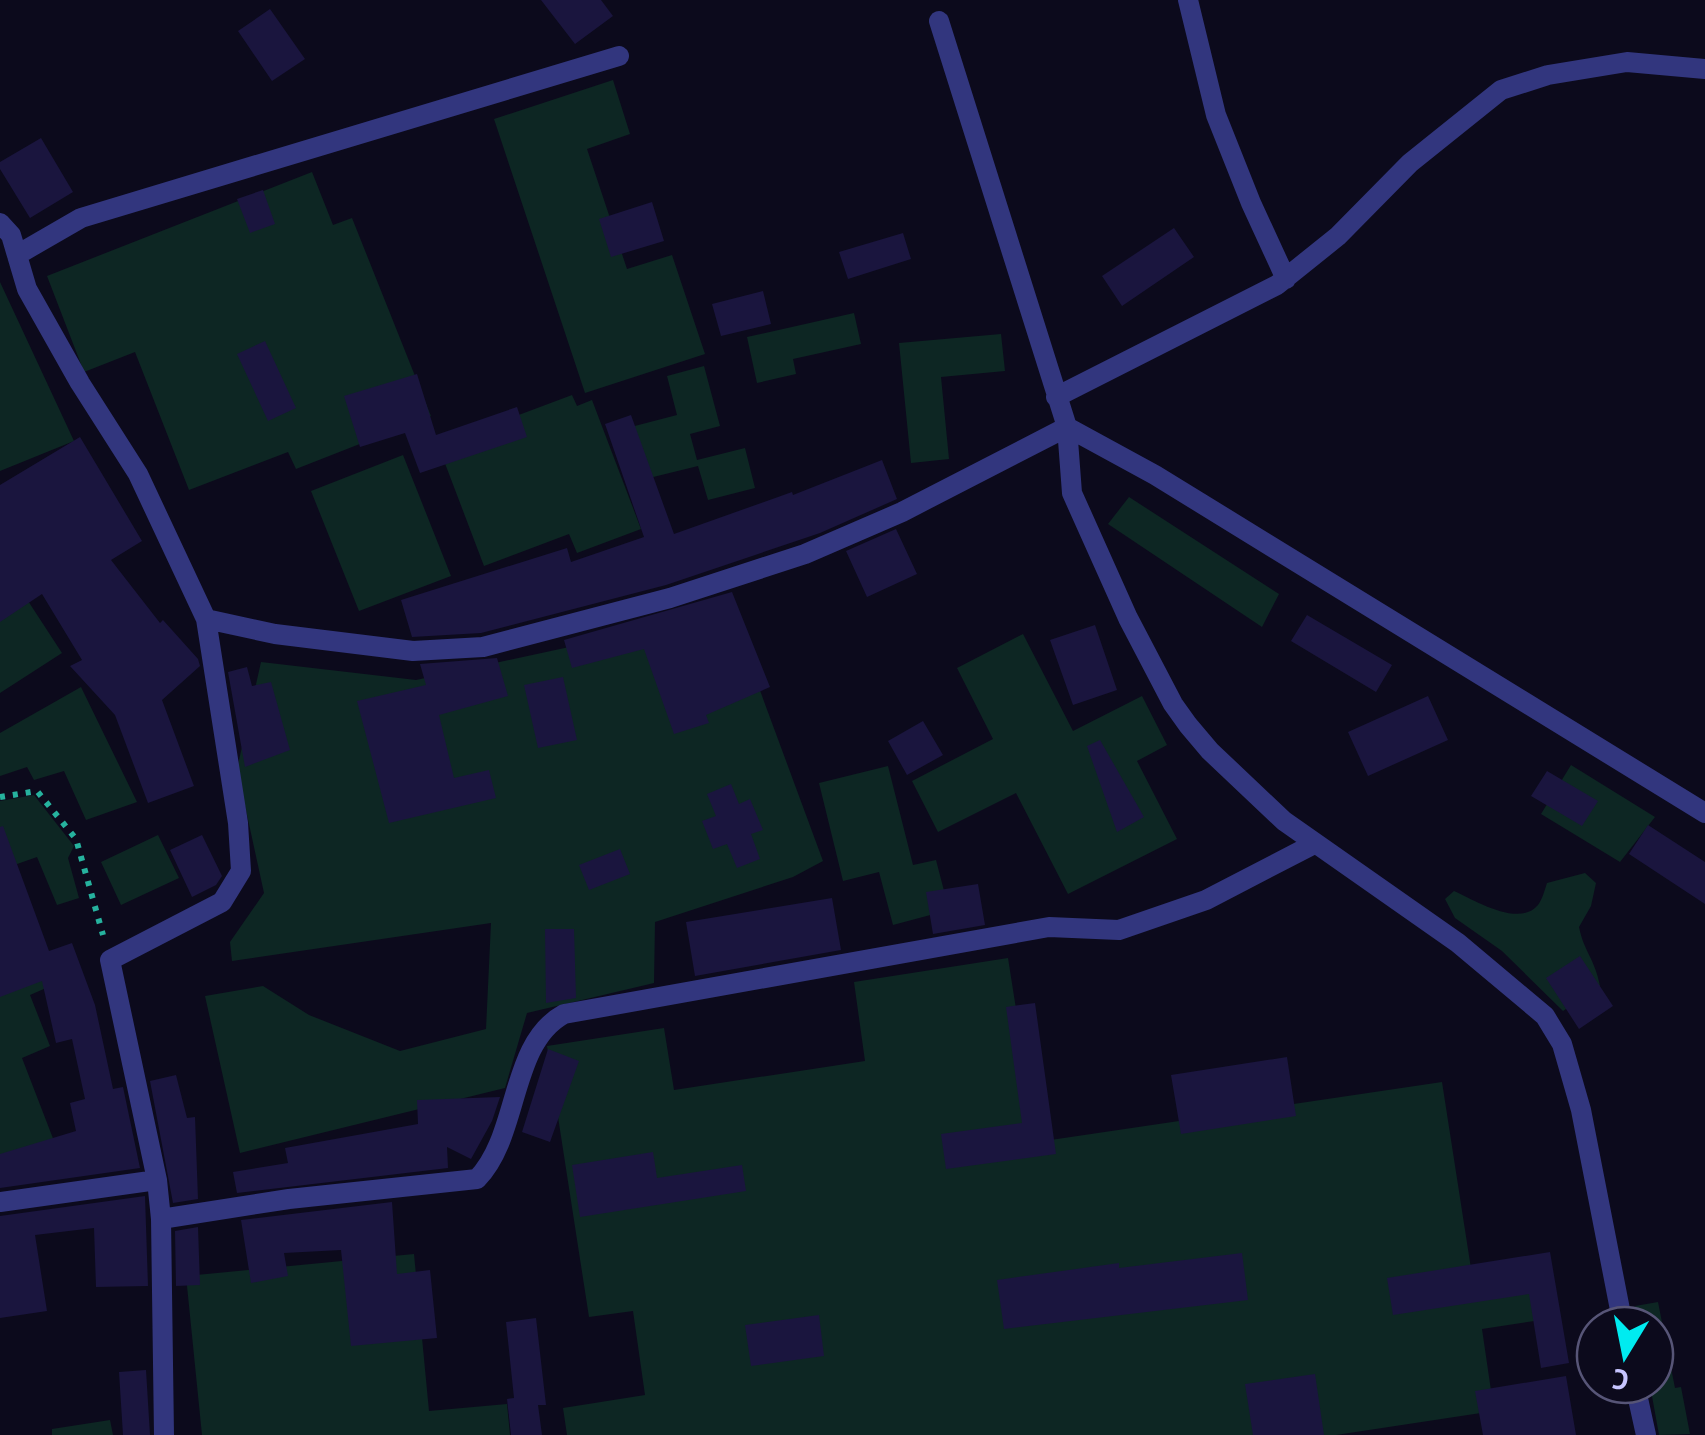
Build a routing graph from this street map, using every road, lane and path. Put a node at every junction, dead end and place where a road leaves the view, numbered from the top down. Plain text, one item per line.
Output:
1 (1188, 0) edge
2 (939, 21) dead end
3 (619, 56) dead end
4 (1705, 69) edge
5 (0, 223) edge
6 (17, 255) junction
7 (1286, 278) junction
8 (1056, 397) junction
9 (1067, 427) junction
10 (206, 619) junction
11 (0, 797) edge
12 (1705, 813) edge
13 (1314, 844) junction
14 (110, 960) junction
15 (158, 1180) junction
16 (0, 1202) edge
17 (161, 1219) junction
18 (1619, 1305) edge
19 (1639, 1405) edge
20 (164, 1435) edge
21 (1646, 1435) edge

1 - 7 lane
2 - 8 lane
3 - 6 lane
4 - 7 lane
5 - 6 lane
6 - 10 lane
7 - 8 lane
8 - 9 lane
9 - 10 lane
9 - 12 lane
9 - 13 lane
10 - 14 lane
11 - 14 path
13 - 17 lane
13 - 18 lane
14 - 15 lane
15 - 16 lane
15 - 17 lane
17 - 20 lane
19 - 21 lane

